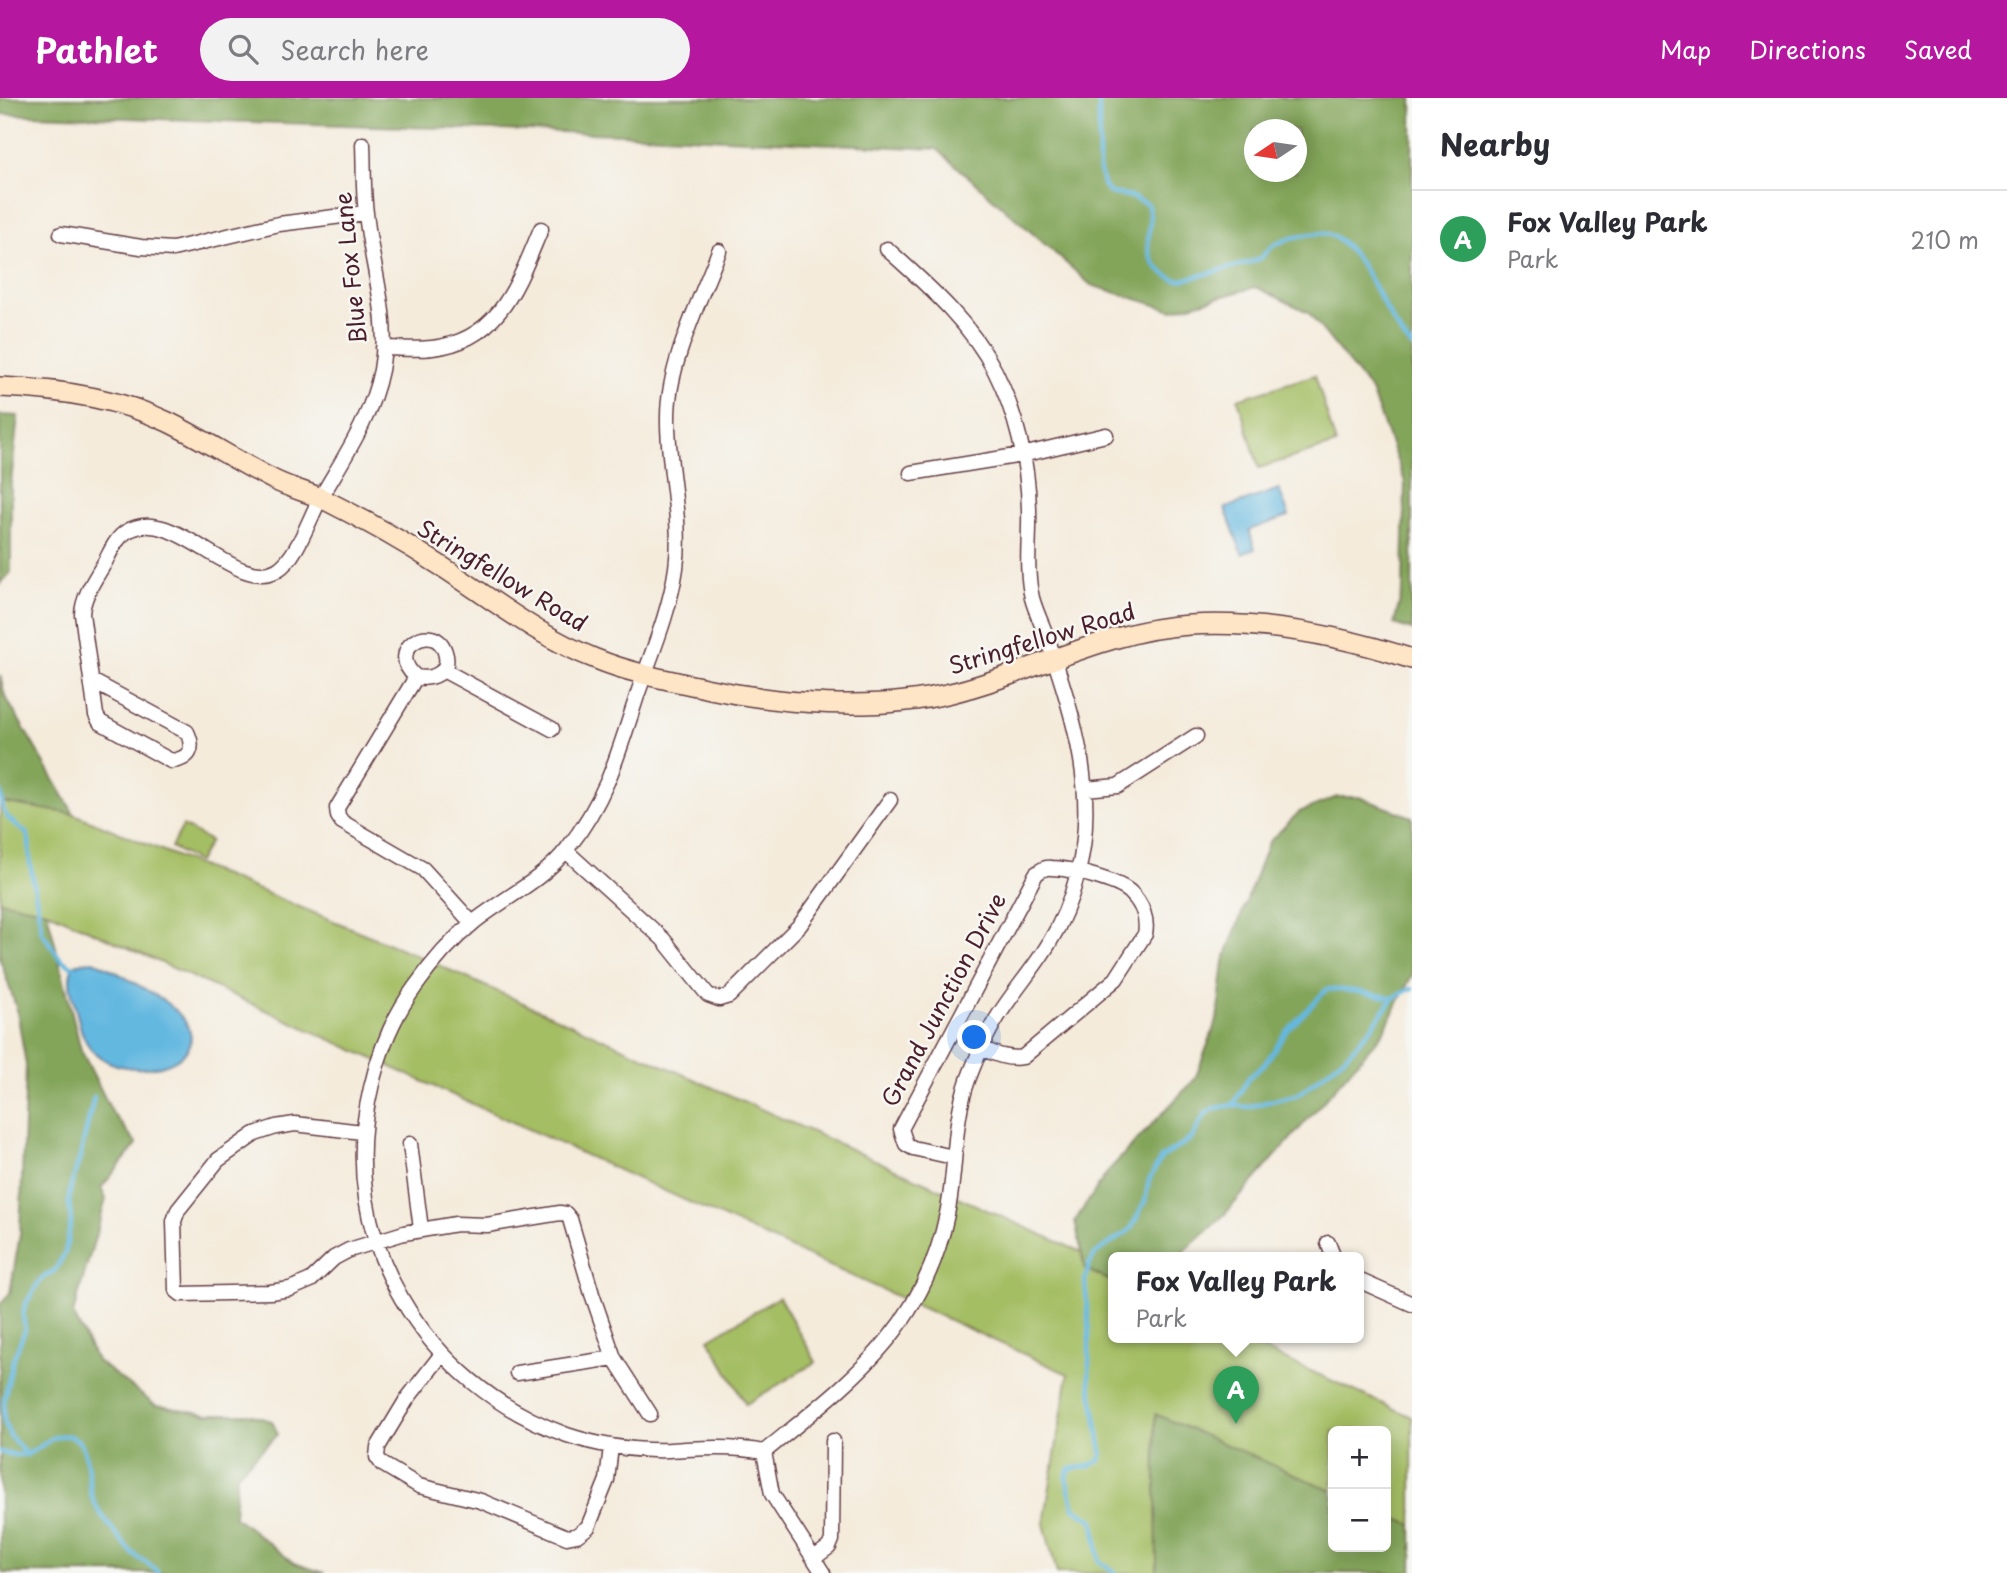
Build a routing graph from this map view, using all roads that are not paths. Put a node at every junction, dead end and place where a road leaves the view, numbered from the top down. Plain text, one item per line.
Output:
1 (362, 144) dead end
2 (366, 213) junction
3 (541, 229) dead end
4 (61, 234) dead end
5 (887, 249) dead end
6 (719, 250) dead end
7 (383, 348) junction
8 (0, 387) edge
9 (1106, 435) dead end
10 (1022, 455) junction
11 (911, 473) dead end
12 (321, 498) junction
13 (1412, 659) edge
14 (1054, 660) junction
15 (443, 670) junction
16 (644, 675) junction
17 (416, 677) junction
18 (92, 681) junction
19 (552, 729) dead end
20 (1196, 736) dead end
21 (1086, 789) junction
22 (890, 800) dead end
23 (566, 851) junction
24 (1078, 873) junction
25 (472, 923) junction
26 (982, 1048) junction
27 (362, 1132) junction
28 (410, 1144) dead end
29 (953, 1157) junction
30 (421, 1229) junction
31 (377, 1242) junction
32 (1328, 1243) dead end
33 (1332, 1252) edge
34 (1364, 1282) edge
35 (1412, 1304) edge
36 (442, 1354) junction
37 (614, 1358) junction
38 (517, 1373) dead end
39 (650, 1414) dead end
40 (833, 1441) dead end
41 (611, 1447) junction
42 (764, 1452) junction
43 (814, 1558) junction
44 (823, 1573) edge

1 - 2 street, Blue Fox Lane
2 - 4 street
2 - 7 street, Blue Fox Lane
3 - 7 street
5 - 10 street
6 - 16 street
7 - 12 street, Blue Fox Lane
8 - 12 main road, Stringfellow Road
9 - 10 street
10 - 11 street
10 - 14 street
12 - 16 main road, Stringfellow Road
12 - 18 street, Blue Fox Lane
13 - 14 main road, Stringfellow Road
14 - 16 main road, Stringfellow Road
14 - 21 street
15 - 17 street
15 - 17 street
15 - 19 street
16 - 23 street
17 - 25 street
18 - 18 street, Blue Fox Lane
20 - 21 street
21 - 24 street
22 - 23 street
23 - 25 street
24 - 26 street
24 - 26 street
24 - 29 street, Grand Junction Drive
25 - 27 street
26 - 29 street
27 - 31 street
27 - 31 street
28 - 30 street
29 - 42 street
30 - 31 street
30 - 37 street
31 - 36 street
32 - 33 street
34 - 35 street
36 - 41 street
36 - 41 street
37 - 38 street
37 - 39 street
40 - 43 street
41 - 42 street
42 - 43 street
43 - 44 street

